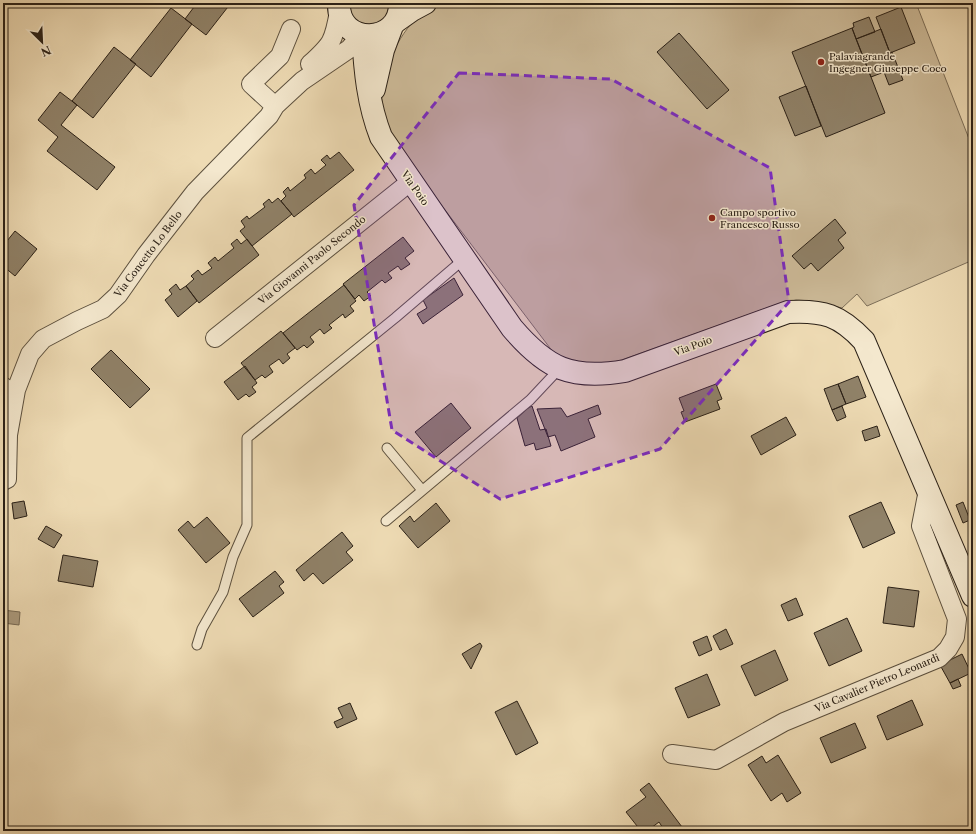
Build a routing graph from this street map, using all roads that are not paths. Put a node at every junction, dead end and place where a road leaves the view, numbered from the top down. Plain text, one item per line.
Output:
1 (425, 3) edge
2 (339, 7) edge
3 (396, 17) edge
4 (291, 30) dead end
5 (362, 35) junction
6 (272, 103) junction
7 (371, 108) junction
8 (410, 182) junction
9 (464, 259) junction
10 (214, 338) dead end
11 (560, 368) junction
12 (9, 385) edge
13 (387, 448) dead end
14 (3, 481) edge
15 (422, 490) junction
16 (928, 490) junction
17 (386, 521) dead end
18 (973, 596) edge
19 (198, 645) dead end
20 (672, 754) dead end

1 - 3 street
2 - 5 street
2 - 6 street
3 - 5 street
3 - 7 street
4 - 6 street
5 - 6 street
5 - 7 street, Via Poio
6 - 12 street, Via Concetto Lo Bello
7 - 8 street, Via Poio
8 - 9 street, Via Poio
8 - 10 street, Via Giovanni Paolo Secondo
9 - 11 street, Via Poio
9 - 19 lane
11 - 15 lane
11 - 16 street, Via Poio
12 - 14 street, Via Concetto Lo Bello
13 - 15 lane
15 - 17 lane
16 - 18 street, Via Poio
16 - 20 street, Via Cavalier Pietro Leonardi

